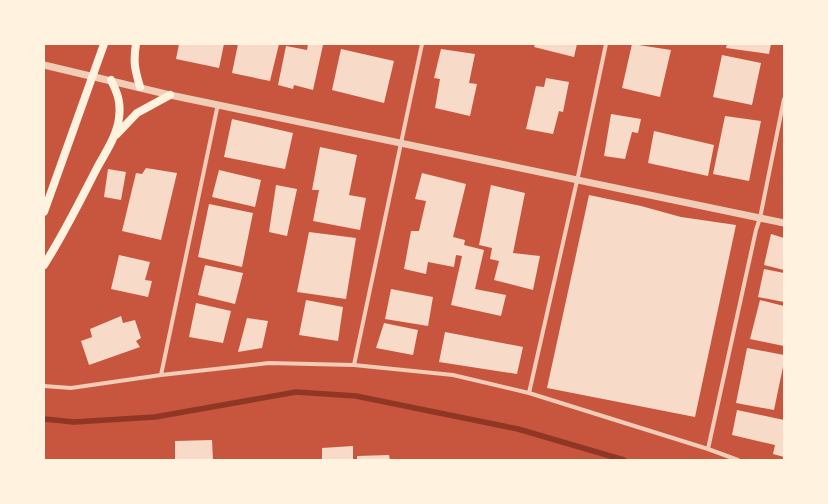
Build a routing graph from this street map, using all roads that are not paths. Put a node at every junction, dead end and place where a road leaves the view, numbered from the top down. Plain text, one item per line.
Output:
1 (104, 44) edge
2 (136, 44) edge
3 (422, 44) edge
4 (606, 44) edge
5 (44, 65) edge
6 (111, 80) junction
7 (140, 87) junction
8 (170, 95) junction
9 (784, 99) edge
10 (218, 104) junction
11 (112, 139) junction
12 (402, 144) junction
13 (577, 180) junction
14 (44, 212) edge
15 (760, 218) junction
16 (784, 223) edge
17 (44, 265) edge
18 (354, 365) junction
19 (161, 375) junction
20 (44, 386) edge
21 (529, 393) junction
22 (708, 449) junction
23 (738, 460) edge

1 - 14 main road
2 - 7 main road
3 - 12 street
4 - 13 street
5 - 6 street
6 - 7 street
6 - 11 main road
7 - 8 street
8 - 10 street
8 - 11 main road
9 - 15 street
10 - 12 street
10 - 19 street
11 - 17 main road
12 - 13 street
12 - 18 street
13 - 15 street
13 - 21 street
15 - 16 street
15 - 22 street
18 - 19 street
18 - 21 street
19 - 20 street
21 - 22 street
22 - 23 street

